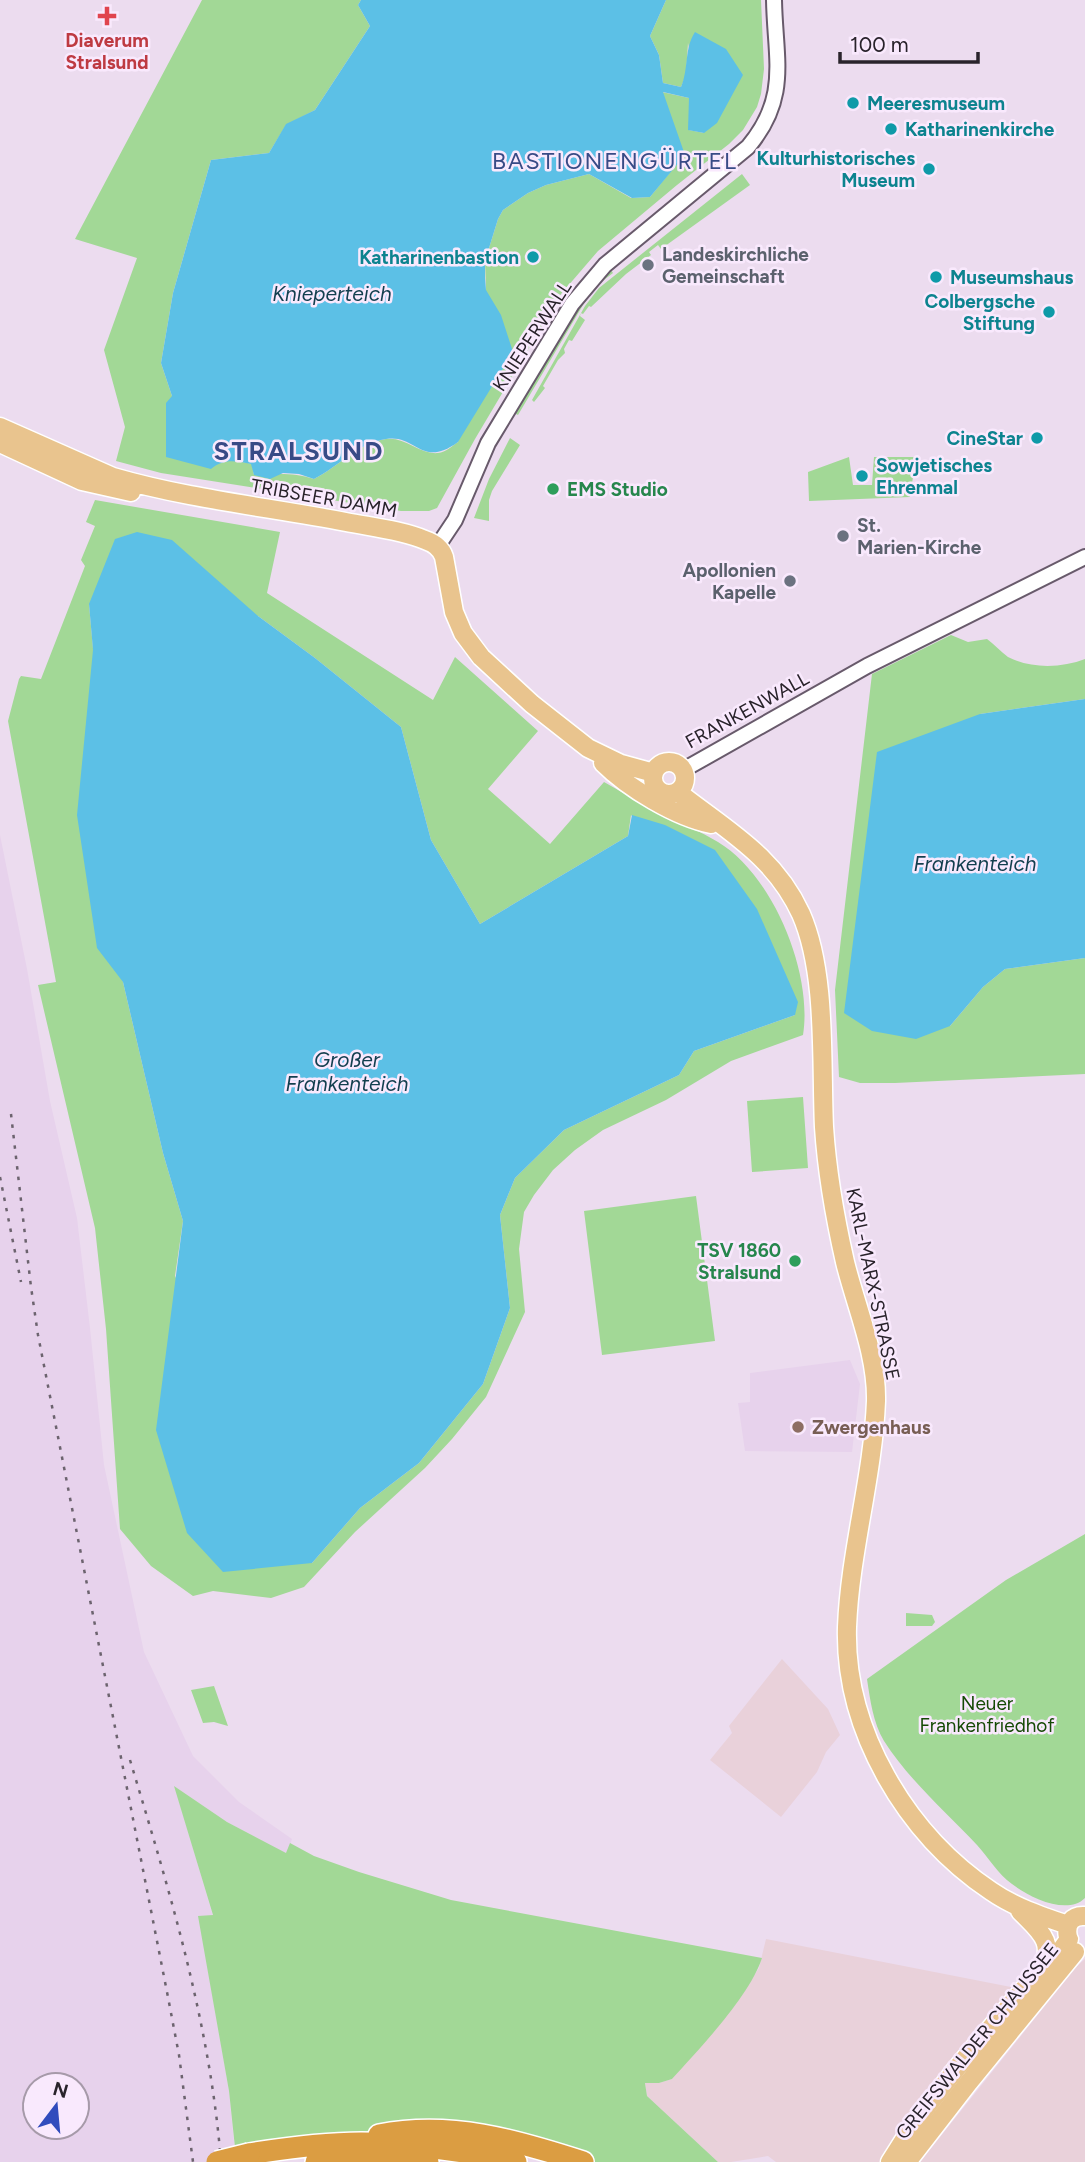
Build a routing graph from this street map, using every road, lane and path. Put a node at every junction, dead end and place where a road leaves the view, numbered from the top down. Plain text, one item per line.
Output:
1 (774, 0) edge
2 (0, 427) edge
3 (0, 443) edge
4 (201, 498) junction
5 (438, 547) junction
6 (1085, 557) edge
7 (588, 748) junction
8 (683, 769) junction
9 (654, 773) junction
10 (678, 792) junction
11 (725, 826) junction
12 (1013, 1904) junction
13 (1085, 1916) edge
14 (1075, 1939) edge
15 (1040, 1971) junction
16 (361, 2143) junction
17 (217, 2162) edge
18 (328, 2162) edge
19 (428, 2162) edge
20 (516, 2162) edge
21 (583, 2162) edge
22 (890, 2162) edge
23 (907, 2162) edge

1 - 5 street, KNIEPERWALL
2 - 4 main road, TRIBSEER DAMM
3 - 4 main road, TRIBSEER DAMM
4 - 5 main road, TRIBSEER DAMM
5 - 7 main road, FRANKENWALL
6 - 8 street, FRANKENWALL
7 - 9 main road, FRANKENWALL
7 - 11 main road
8 - 9 main road, FRANKENWALL
8 - 10 main road
9 - 10 main road, KARL-MARX-STRASSE
10 - 11 main road, KARL-MARX-STRASSE
11 - 12 main road, KARL-MARX-STRASSE
12 - 14 main road, KARL-MARX-STRASSE
12 - 15 main road, KARL-MARX-STRASSE
13 - 14 main road
14 - 15 main road, GREIFSWALDER CHAUSSEE
14 - 23 main road, GREIFSWALDER CHAUSSEE
15 - 22 main road, GREIFSWALDER CHAUSSEE
16 - 17 highway, bridge
16 - 20 highway
16 - 21 highway
18 - 19 highway

